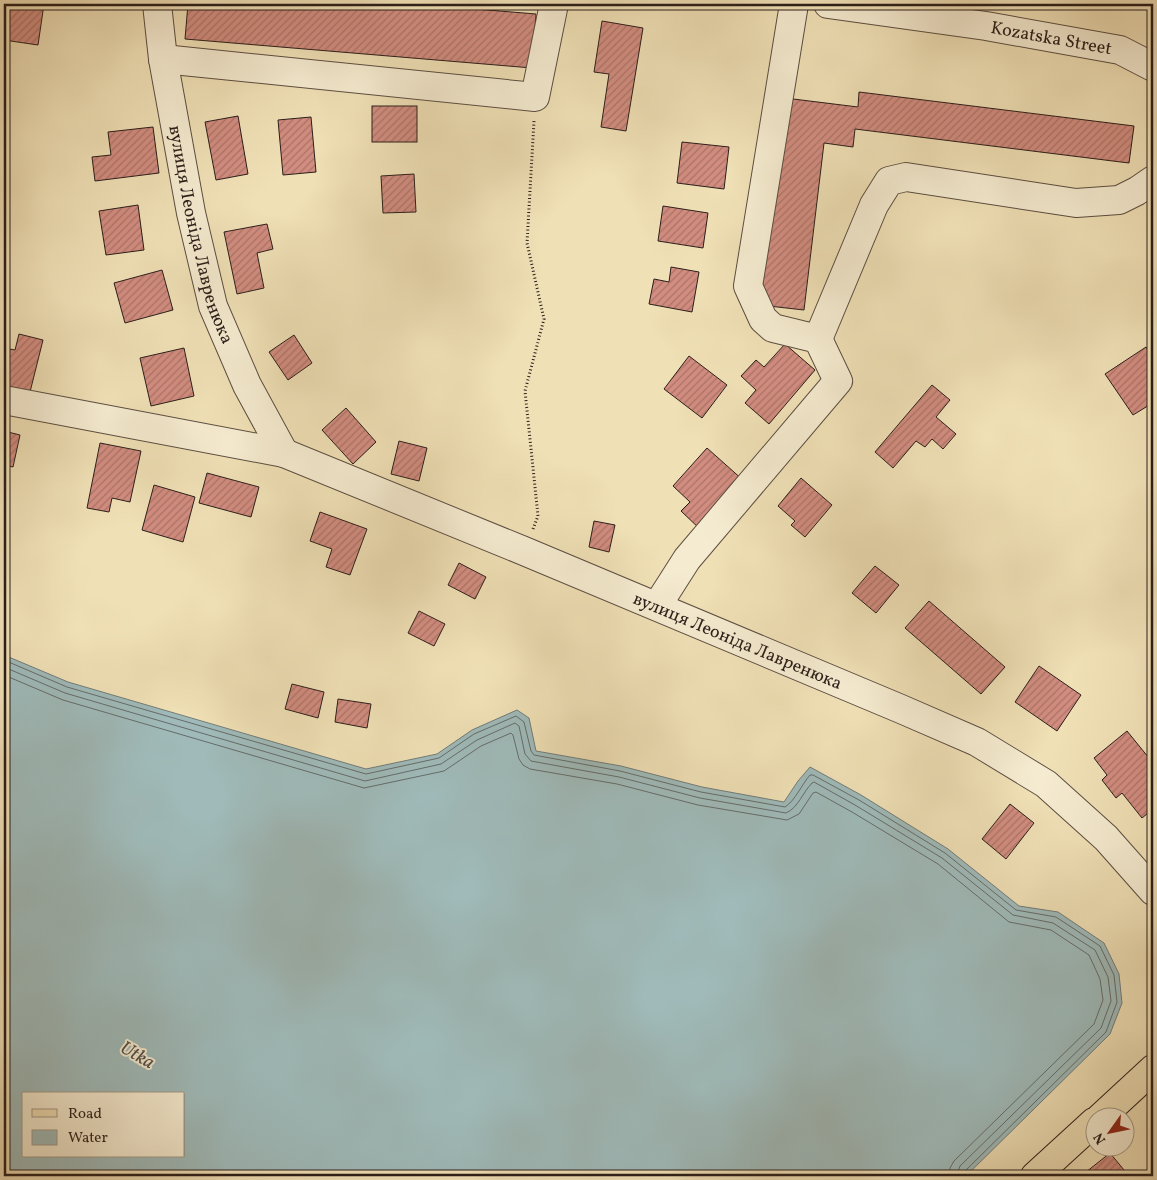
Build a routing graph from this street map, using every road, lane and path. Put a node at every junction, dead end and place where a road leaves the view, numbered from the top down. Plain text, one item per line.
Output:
1 (158, 4) edge
2 (554, 4) edge
3 (794, 4) edge
4 (828, 4) edge
5 (988, 15) edge
6 (163, 59) junction
7 (1153, 67) edge
8 (535, 97) junction
9 (1153, 180) edge
10 (818, 339) junction
11 (4, 400) edge
12 (284, 453) junction
13 (524, 550) junction
14 (657, 606) junction
15 (1153, 891) edge
16 (1153, 1069) edge
17 (1111, 1108) edge
18 (1084, 1131) edge
19 (1035, 1176) edge

1 - 6 street, вулиця Леоніда Лавренюка
2 - 8 street
3 - 10 street
4 - 5 street, Kozatska Street
5 - 7 street, Kozatska Street
6 - 8 street
6 - 12 street, вулиця Леоніда Лавренюка
8 - 13 path
9 - 10 street
10 - 14 street
11 - 12 street, вулиця Леоніда Лавренюка
12 - 13 street, вулиця Леоніда Лавренюка
13 - 14 street, вулиця Леоніда Лавренюка
14 - 15 street, вулиця Леоніда Лавренюка
16 - 17 main road
18 - 19 main road

